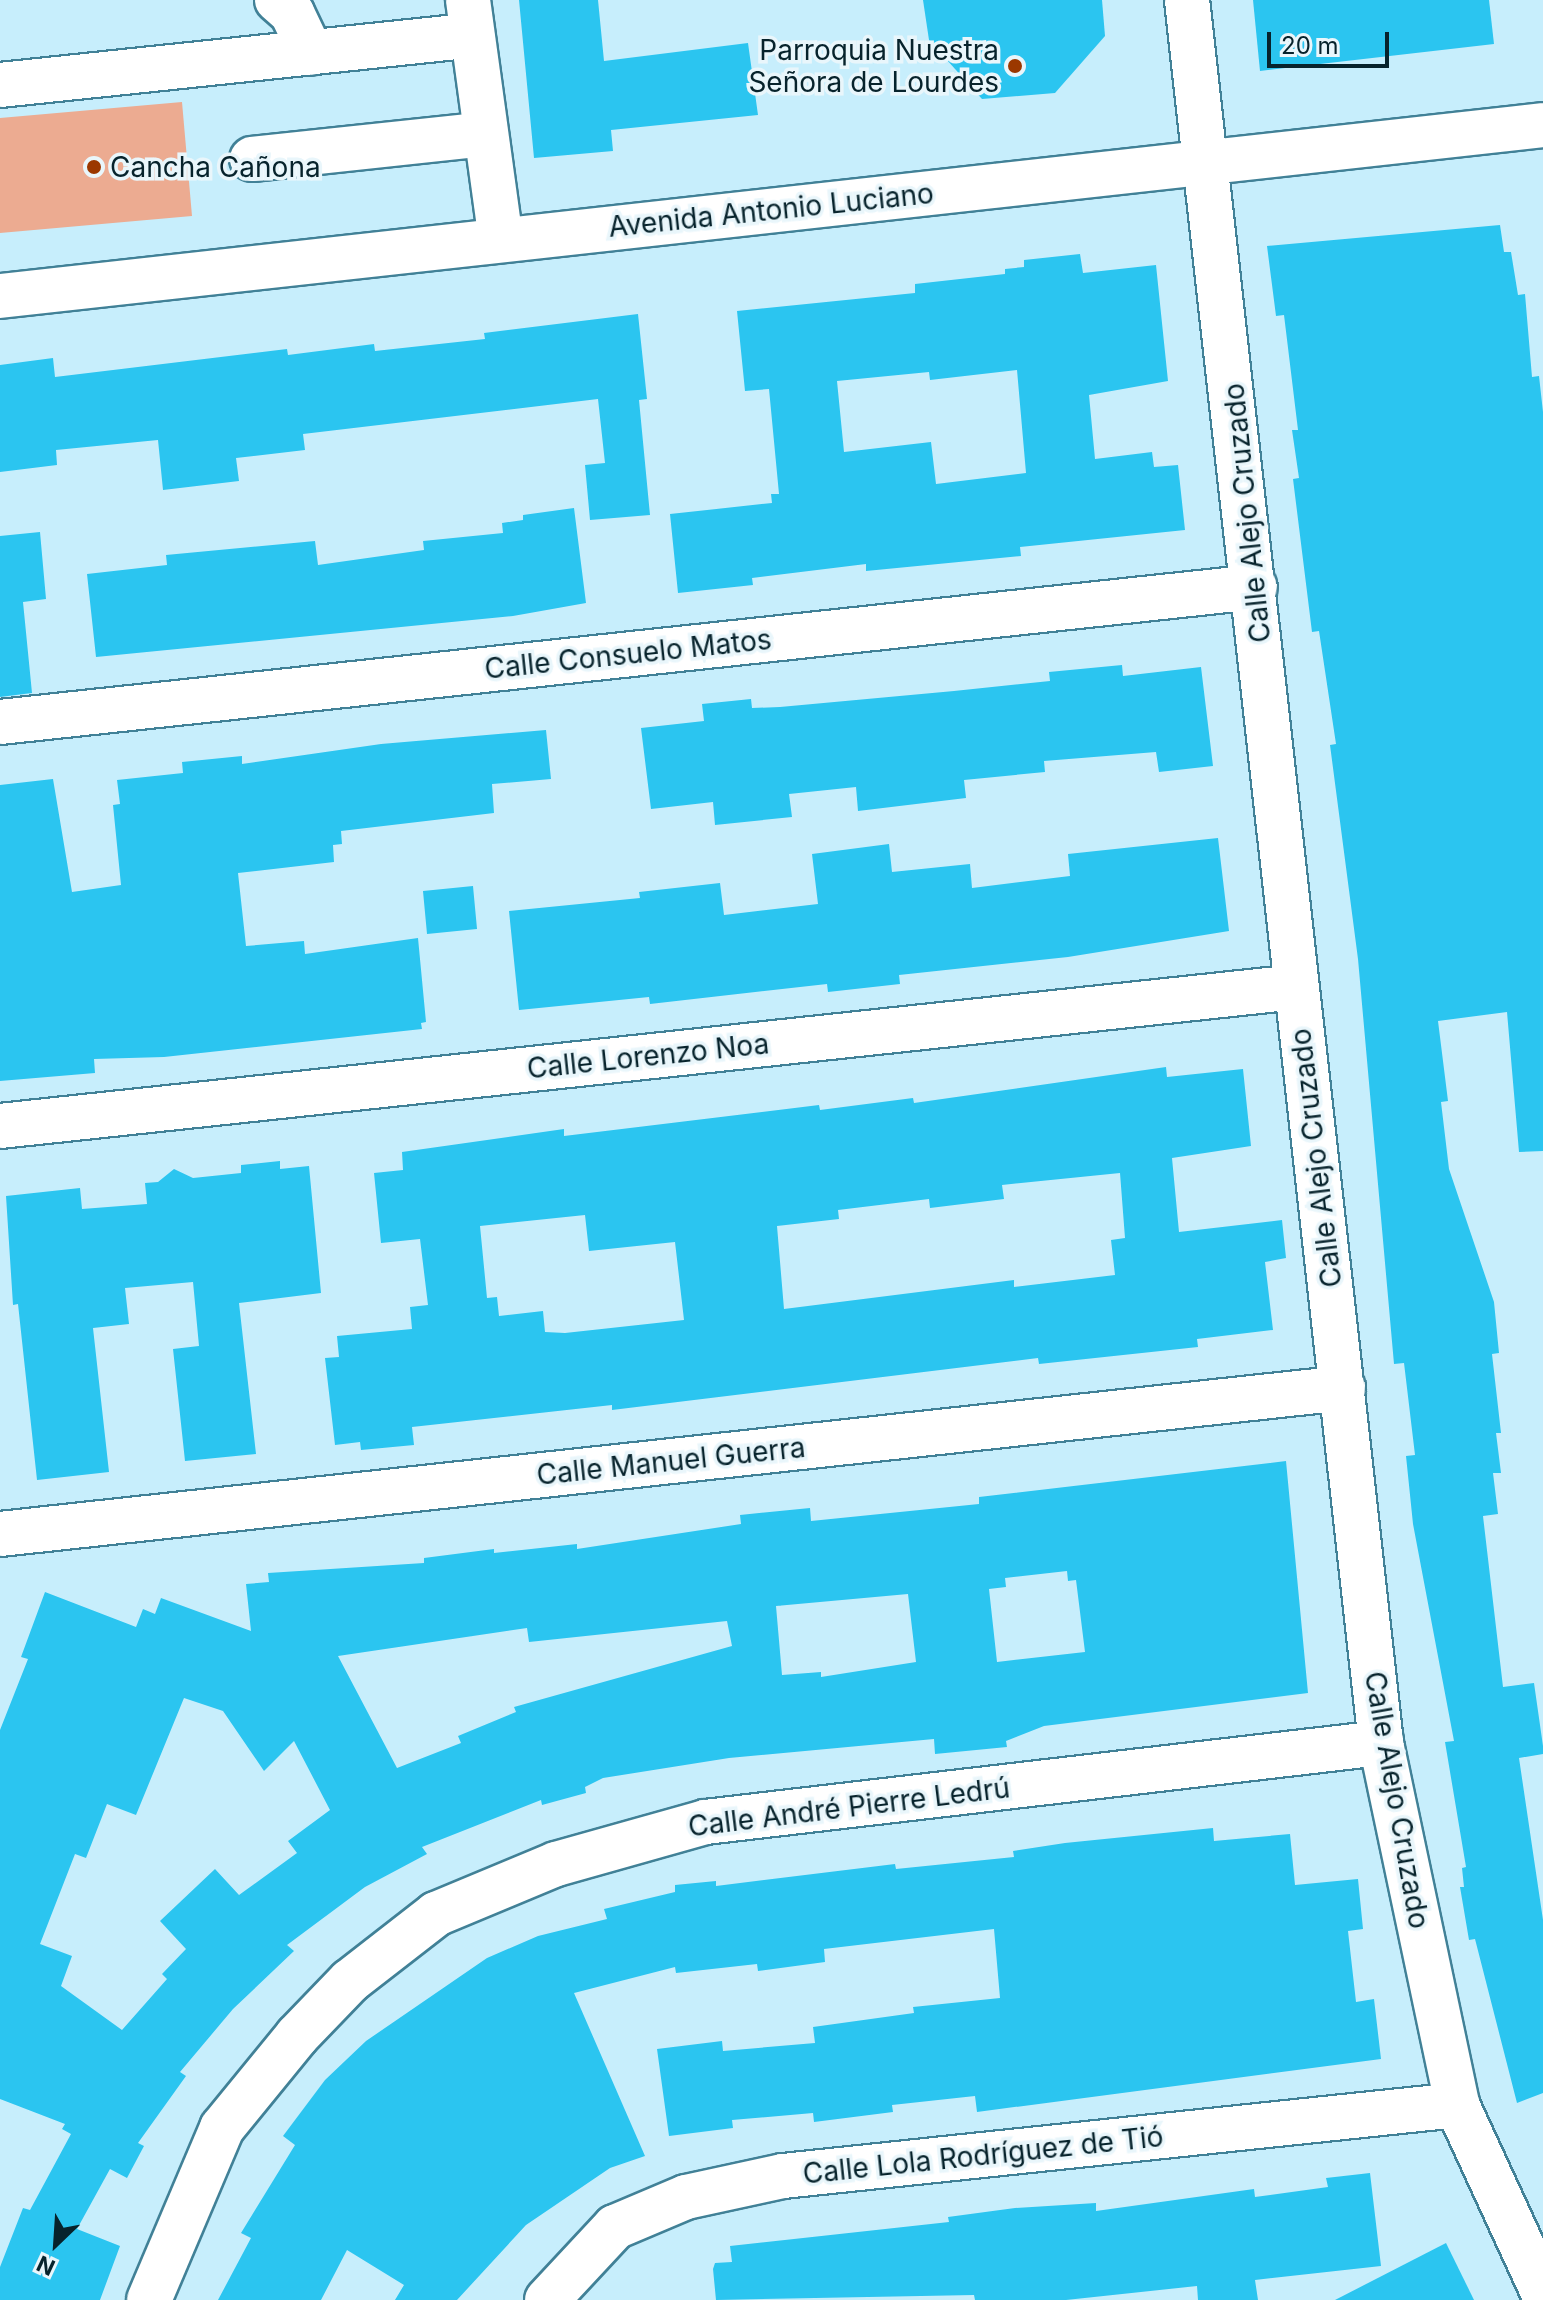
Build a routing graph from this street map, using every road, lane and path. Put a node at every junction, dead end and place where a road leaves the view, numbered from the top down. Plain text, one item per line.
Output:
1 (277, 0) edge
2 (1187, 0) edge
3 (470, 17) edge
4 (311, 53) junction
5 (0, 85) edge
6 (1543, 125) edge
7 (486, 134) junction
8 (252, 159) dead end
9 (1209, 160) junction
10 (501, 240) junction
11 (0, 296) edge
12 (1255, 587) junction
13 (0, 722) edge
14 (1296, 987) junction
15 (0, 1126) edge
16 (1343, 1388) junction
17 (0, 1534) edge
18 (1381, 1743) junction
19 (1457, 2105) junction
20 (1543, 2292) edge
21 (149, 2300) edge
22 (547, 2300) edge

1 - 4 street
2 - 9 street, Calle Alejo Cruzado
3 - 4 street
3 - 7 street
4 - 5 street
6 - 9 street, Avenida Antonio Luciano
7 - 8 street
7 - 10 street
9 - 10 street, Avenida Antonio Luciano
9 - 12 street, Calle Alejo Cruzado
10 - 11 street, Avenida Antonio Luciano
12 - 13 street, Calle Consuelo Matos
12 - 14 street, Calle Alejo Cruzado
14 - 15 street, Calle Lorenzo Noa
14 - 16 street, Calle Alejo Cruzado
16 - 17 street, Calle Manuel Guerra
16 - 18 street, Calle Alejo Cruzado
18 - 19 street, Calle Alejo Cruzado
18 - 21 street, Calle André Pierre Ledrú
19 - 20 street, Calle Alejo Cruzado
19 - 22 street, Calle Lola Rodríguez de Tió

